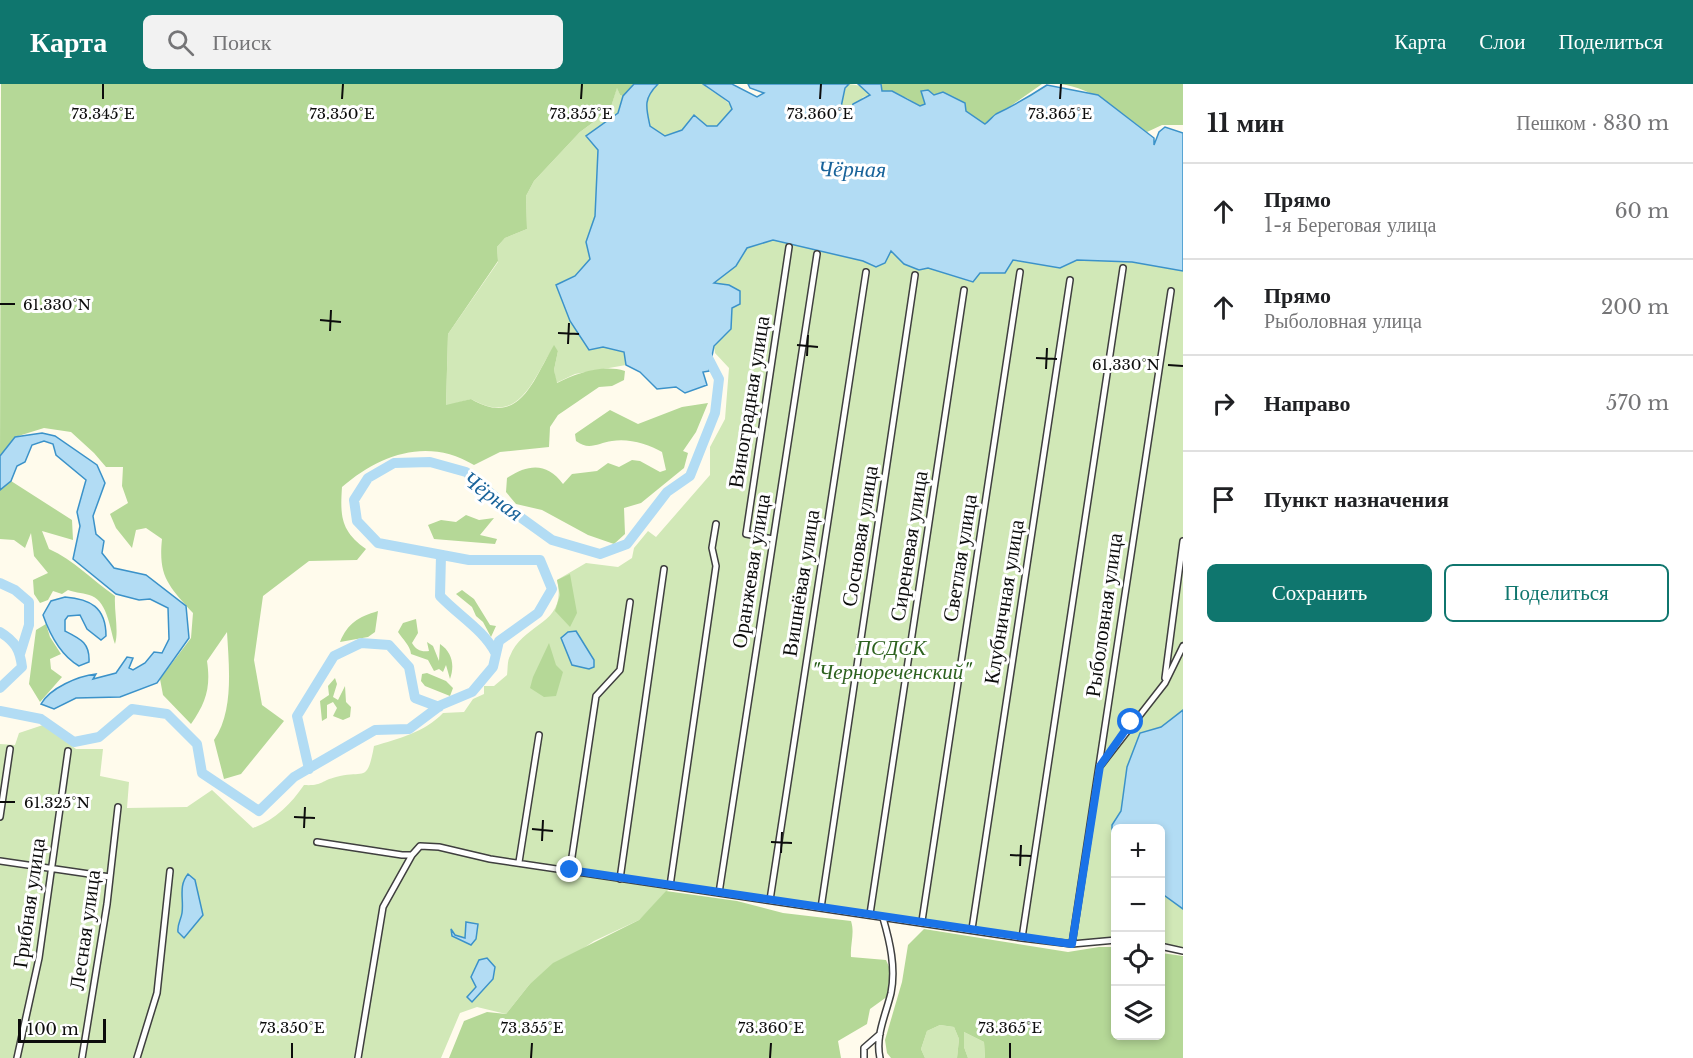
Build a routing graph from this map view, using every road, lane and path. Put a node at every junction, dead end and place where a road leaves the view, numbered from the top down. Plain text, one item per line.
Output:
1 (789, 247) dead end
2 (817, 254) dead end
3 (1123, 268) dead end
4 (866, 272) dead end
5 (1020, 272) dead end
6 (915, 275) dead end
7 (1070, 280) dead end
8 (964, 290) dead end
9 (1171, 291) dead end
10 (716, 524) dead end
11 (773, 539) junction
12 (1183, 541) edge
13 (664, 569) dead end
14 (630, 603) dead end
15 (1183, 646) edge
16 (1165, 683) junction
17 (539, 735) dead end
18 (10, 749) dead end
19 (68, 751) dead end
20 (1100, 766) junction
21 (118, 807) dead end
22 (0, 817) edge
23 (317, 842) dead end
24 (412, 855) junction
25 (0, 861) edge
26 (519, 862) junction
27 (50, 869) junction
28 (570, 870) junction
29 (170, 871) dead end
30 (110, 878) junction
31 (620, 879) junction
32 (670, 886) junction
33 (719, 893) junction
34 (770, 900) junction
35 (821, 908) junction
36 (870, 914) junction
37 (883, 918) junction
38 (922, 921) junction
39 (972, 929) junction
40 (1022, 938) junction
41 (1111, 940) edge
42 (1072, 944) junction
43 (1165, 947) edge
44 (1183, 951) edge
45 (880, 1034) junction
46 (17, 1058) edge
47 (82, 1058) edge
48 (137, 1058) edge
49 (358, 1058) edge
50 (864, 1058) edge
51 (880, 1058) edge

1 - 11 street, Виноградная улица
2 - 11 street, Оранжевая улица
3 - 40 street
4 - 34 street, Вишнёвая улица
5 - 38 street, Светлая улица
6 - 35 street, Сосновая улица
7 - 39 street, Клубничная улица
8 - 36 street, Сиреневая улица
9 - 20 street, Рыболовная улица
10 - 32 street
11 - 33 street, Оранжевая улица
12 - 16 street
13 - 31 street
14 - 28 street
15 - 16 street
16 - 20 street
17 - 26 street
18 - 22 street
19 - 27 street, Грибная улица
20 - 42 street, Рыболовная улица
21 - 30 street, Лесная улица
23 - 24 street
24 - 26 street
24 - 49 street
25 - 27 street
26 - 28 street
27 - 30 street
27 - 46 street, Грибная улица
28 - 31 street
29 - 48 street
30 - 47 street, Лесная улица
31 - 32 street
32 - 33 street
33 - 34 street
34 - 35 street
35 - 36 street
36 - 37 street
37 - 38 street
37 - 45 street
38 - 39 street
39 - 40 street
40 - 42 street
41 - 42 street
43 - 44 street
45 - 50 street
45 - 51 street

